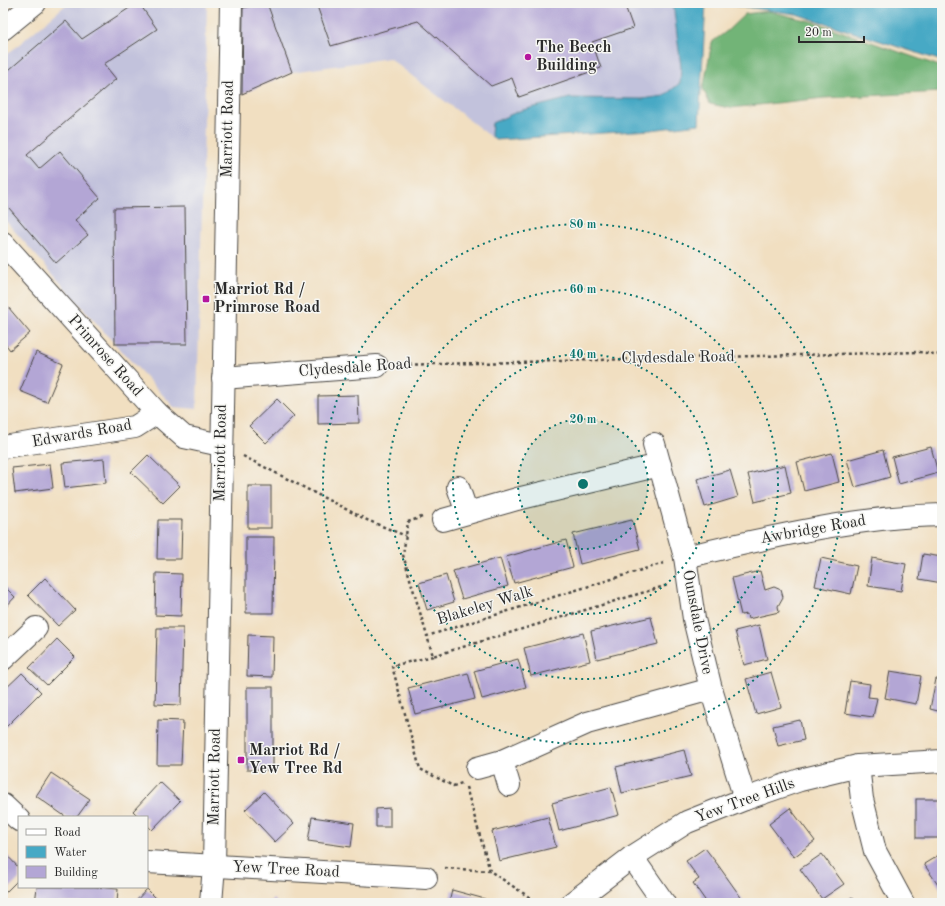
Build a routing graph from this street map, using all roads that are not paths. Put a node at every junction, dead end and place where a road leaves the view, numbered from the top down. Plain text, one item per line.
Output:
1 (35, 3) edge
2 (231, 3) edge
3 (3, 29) edge
4 (3, 243) edge
5 (377, 366) road end
6 (223, 378) junction
7 (157, 413) junction
8 (654, 444) dead end
9 (221, 445) junction
10 (3, 447) edge
11 (660, 465) junction
12 (458, 487) dead end
13 (467, 513) junction
14 (942, 515) edge
15 (443, 520) road end
16 (685, 557) junction
17 (36, 628) dead end
18 (3, 659) edge
19 (711, 689) junction
20 (502, 761) junction
21 (942, 761) edge
22 (858, 766) junction
23 (477, 768) dead end
24 (509, 785) dead end
25 (745, 799) junction
26 (3, 805) edge
27 (18, 819) edge
28 (632, 857) junction
29 (148, 862) edge
30 (214, 866) junction
31 (426, 878) road end
32 (211, 903) edge
33 (572, 903) edge
34 (664, 903) edge
35 (903, 903) edge

1 - 3 street
2 - 6 street, Marriott Road
4 - 7 street, Primrose Road
5 - 6 street, Clydesdale Road
6 - 9 street, Marriott Road
7 - 9 street, Primrose Road
7 - 10 street, Edwards Road
8 - 11 street, Ounsdale Drive
9 - 30 street, Marriott Road
11 - 13 street
11 - 16 street, Ounsdale Drive
12 - 13 street
13 - 15 street
14 - 16 street, Awbridge Road
16 - 19 street, Ounsdale Drive
17 - 18 street
19 - 20 street
19 - 25 street, Ounsdale Drive
20 - 23 street
20 - 24 street
21 - 22 street, Yew Tree Hills
22 - 25 street, Yew Tree Hills
22 - 35 street
25 - 28 street, Yew Tree Hills
26 - 27 street
28 - 33 street, Yew Tree Hills
28 - 34 street
29 - 30 street, Yew Tree Road
30 - 31 street, Yew Tree Road
30 - 32 street, Marriott Road

